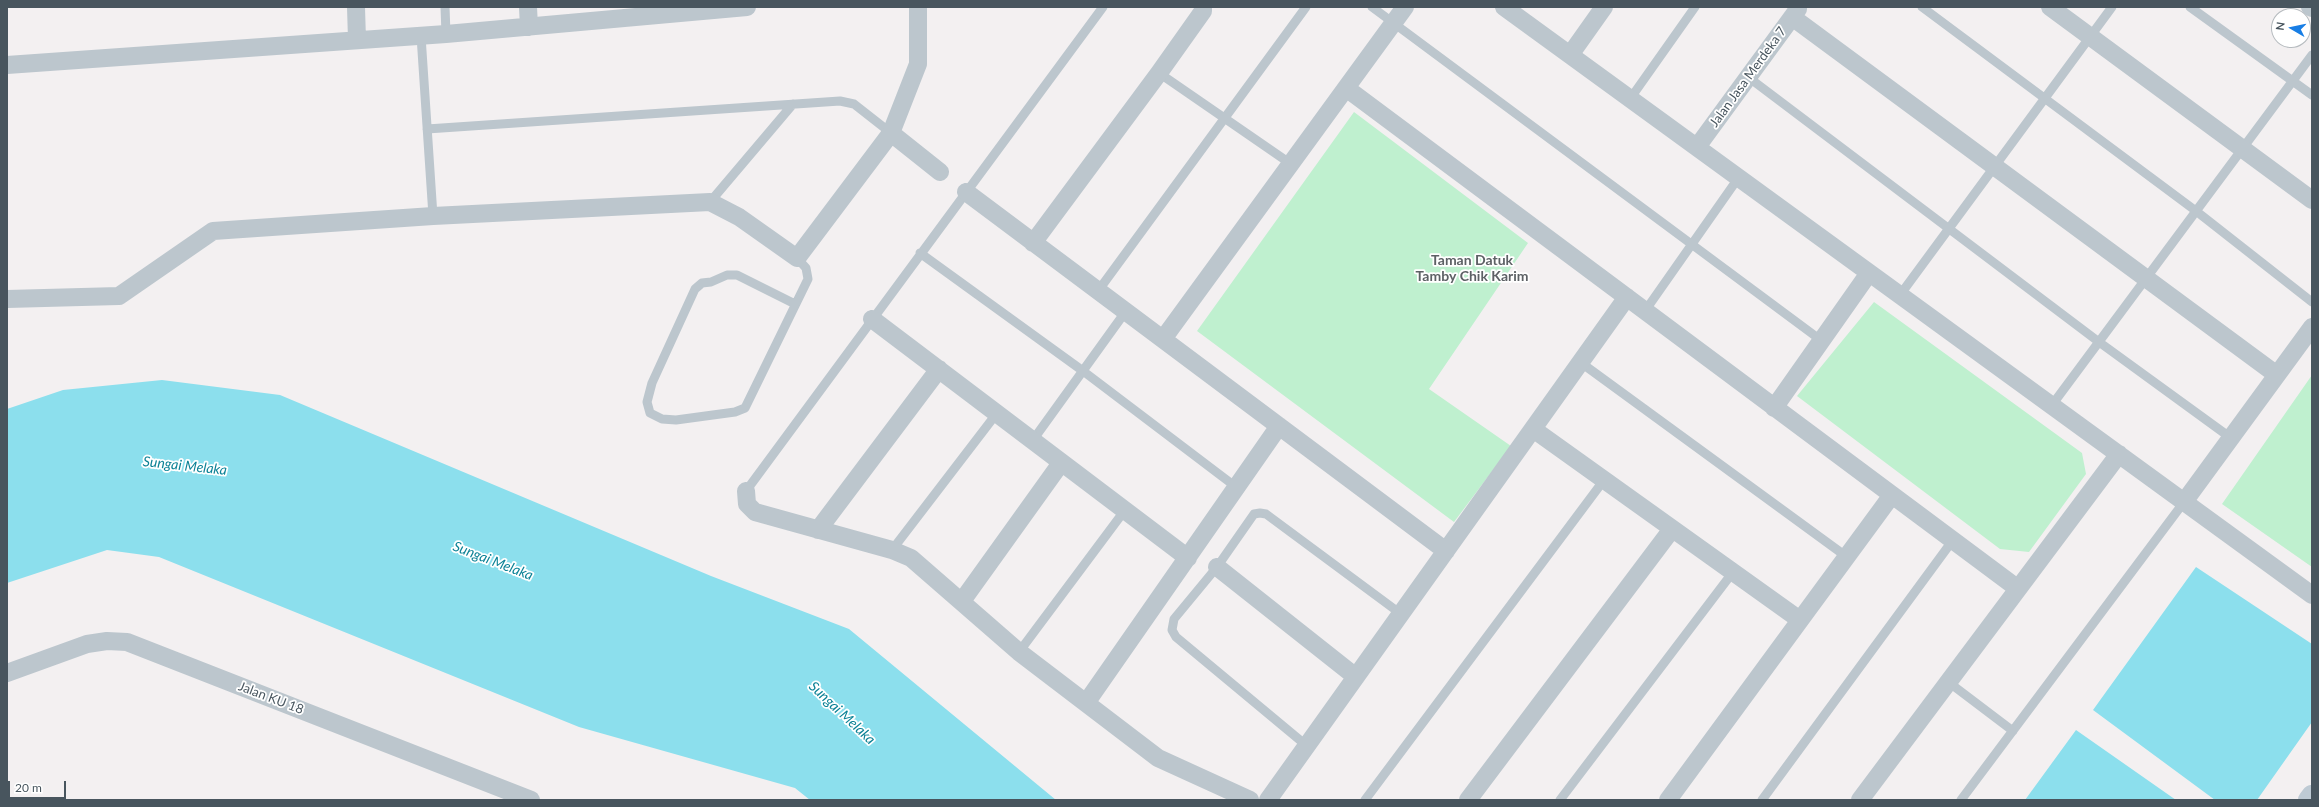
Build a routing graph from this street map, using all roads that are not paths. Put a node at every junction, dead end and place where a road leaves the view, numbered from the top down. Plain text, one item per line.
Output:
1 (356, 7) edge
2 (445, 7) edge
3 (528, 7) edge
4 (747, 7) edge
5 (918, 7) edge
6 (1103, 7) edge
7 (1203, 7) edge
8 (1306, 7) edge
9 (1372, 7) edge
10 (1406, 7) edge
11 (1504, 7) edge
12 (1604, 7) edge
13 (1695, 7) edge
14 (1922, 7) edge
15 (2050, 7) edge
16 (2112, 7) edge
17 (2190, 7) edge
18 (1795, 12) edge
19 (1394, 23) junction
20 (529, 27) junction
21 (446, 34) junction
22 (421, 36) junction
23 (2090, 36) junction
24 (357, 40) junction
25 (1570, 55) junction
26 (2312, 55) edge
27 (7, 65) edge
28 (1159, 73) junction
29 (1748, 77) junction
30 (2293, 81) junction
31 (1346, 88) junction
32 (2312, 95) edge
33 (2045, 98) junction
34 (1630, 99) junction
35 (793, 104) junction
36 (1225, 118) junction
37 (427, 129) junction
38 (891, 134) junction
39 (1697, 147) junction
40 (2242, 149) junction
41 (1291, 164) junction
42 (1994, 166) junction
43 (940, 172) dead end
44 (1739, 177) junction
45 (966, 192) junction
46 (2312, 200) edge
47 (710, 202) junction
48 (2196, 211) junction
49 (433, 216) junction
50 (1949, 227) junction
51 (1034, 242) junction
52 (1692, 244) junction
53 (920, 253) junction
54 (797, 258) junction
55 (1869, 273) junction
56 (2146, 279) junction
57 (1098, 291) junction
58 (1900, 295) junction
59 (1627, 297) junction
60 (7, 299) edge
61 (2312, 302) edge
62 (795, 304) junction
63 (1126, 311) junction
64 (1645, 311) junction
65 (872, 319) junction
66 (2312, 327) edge
67 (1163, 339) junction
68 (1822, 341) junction
69 (2099, 342) junction
70 (1580, 362) junction
71 (940, 369) junction
72 (1083, 371) junction
73 (2277, 375) junction
74 (2052, 406) junction
75 (1774, 408) junction
76 (997, 412) junction
77 (1279, 426) junction
78 (1533, 429) junction
79 (2231, 438) junction
80 (1033, 440) junction
81 (2119, 454) junction
82 (1061, 462) junction
83 (1604, 480) junction
84 (1236, 487) junction
85 (746, 491) joint
86 (1892, 495) junction
87 (2184, 502) junction
88 (1125, 510) junction
89 (1672, 529) junction
90 (818, 530) junction
91 (1953, 540) junction
92 (892, 550) junction
93 (1446, 551) junction
94 (1847, 557) junction
95 (1188, 558) junction
96 (1217, 567) junction
97 (1733, 572) junction
98 (2017, 588) junction
99 (2312, 595) edge
100 (962, 601) junction
101 (1401, 614) junction
102 (1800, 620) junction
103 (1019, 652) junction
104 (7, 673) edge
105 (1356, 678) junction
106 (1947, 681) junction
107 (1086, 703) junction
108 (2013, 731) junction
109 (1307, 746) junction
110 (2312, 796) edge
111 (531, 800) edge
112 (1250, 800) edge
113 (1268, 800) edge
114 (1365, 800) edge
115 (1468, 800) edge
116 (1560, 800) edge
117 (1668, 800) edge
118 (1762, 800) edge
119 (1860, 800) edge
120 (1961, 800) edge
121 (2309, 800) edge

1 - 24 street
2 - 21 lane
3 - 20 street
4 - 20 street
5 - 38 street
6 - 45 lane
7 - 28 street
8 - 36 lane
9 - 19 lane
10 - 19 street
11 - 25 street
12 - 25 street
13 - 34 lane
14 - 33 lane
15 - 23 street
16 - 23 lane
17 - 30 lane
18 - 29 street, Jalan Jasa Merdeka 7
18 - 42 street
19 - 31 street
19 - 52 lane
20 - 21 street
21 - 22 street
22 - 24 street
22 - 37 lane
23 - 33 lane
23 - 40 street
24 - 27 street
25 - 34 street
26 - 30 lane
28 - 36 lane
28 - 51 street
29 - 39 street, Jalan Jasa Merdeka 7
29 - 50 lane
30 - 32 lane
30 - 40 lane
31 - 41 street
31 - 59 street
33 - 42 lane
33 - 48 lane
34 - 39 street
35 - 37 lane
35 - 38 lane
35 - 47 lane
36 - 41 lane
36 - 57 lane
37 - 49 lane
38 - 43 street
38 - 54 street
39 - 44 street
40 - 46 street
40 - 48 lane
41 - 67 street
42 - 50 lane
42 - 56 street
44 - 52 lane
44 - 55 street
45 - 51 street
45 - 53 lane
47 - 49 street
47 - 54 street
48 - 56 lane
48 - 61 lane
49 - 60 street
50 - 58 lane
50 - 69 lane
51 - 57 street
52 - 64 lane
52 - 68 lane
53 - 65 lane
53 - 72 lane
54 - 62 lane
55 - 58 street
55 - 68 street
56 - 69 lane
56 - 73 street
57 - 63 street
58 - 74 street
59 - 64 street
59 - 70 street
62 - 62 lane
63 - 67 street
63 - 72 lane
64 - 75 street
65 - 71 street
65 - 85 lane
66 - 73 street
67 - 77 street
68 - 75 street
69 - 74 lane
69 - 79 lane
70 - 78 street
70 - 94 lane
71 - 76 street
71 - 90 street
72 - 80 lane
72 - 84 lane
73 - 79 street
74 - 81 street
75 - 86 street
76 - 80 street
76 - 92 lane
77 - 84 street
77 - 93 street
78 - 83 street
78 - 93 street
79 - 87 street
80 - 82 street
81 - 87 street
81 - 98 street
82 - 88 street
82 - 100 street
83 - 89 street
83 - 114 lane
84 - 95 street
85 - 90 street
86 - 91 street
86 - 94 street
87 - 99 street
87 - 108 lane
88 - 95 street
88 - 103 lane
89 - 97 street
89 - 115 street
90 - 92 street
91 - 98 street
91 - 118 lane
92 - 100 street
93 - 101 street
94 - 102 street
95 - 107 street
96 - 101 lane
96 - 105 street
96 - 109 lane
97 - 102 street
97 - 116 lane
98 - 106 street
100 - 103 street
101 - 105 street
102 - 117 street
103 - 107 street
104 - 111 street, Jalan KU 18
105 - 109 street
106 - 108 lane
106 - 119 street
107 - 112 street
108 - 120 lane
109 - 113 street
110 - 121 street

